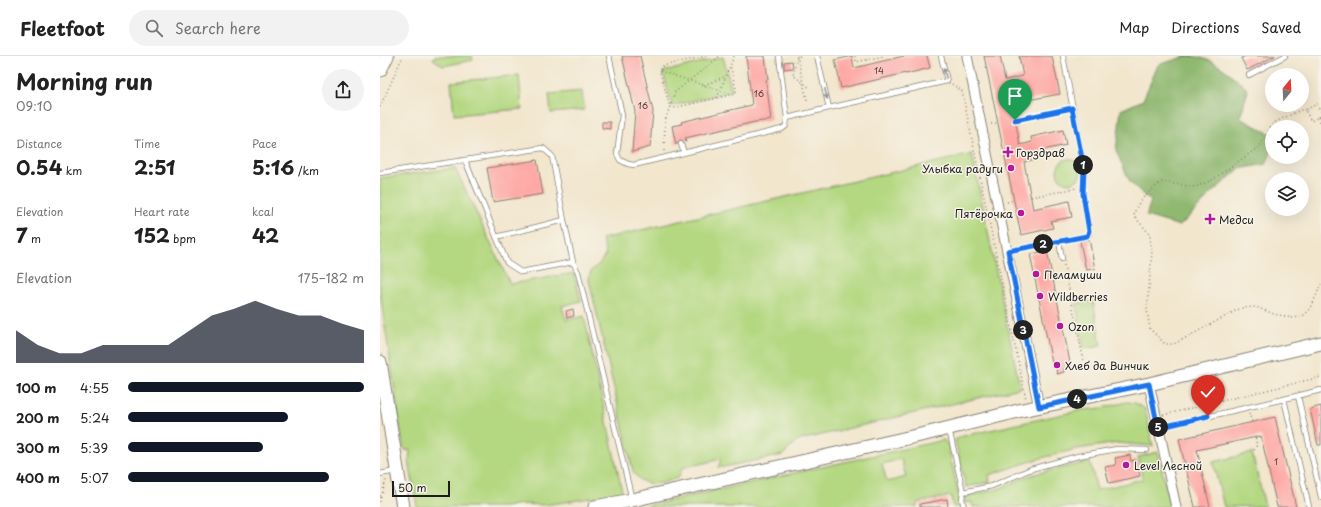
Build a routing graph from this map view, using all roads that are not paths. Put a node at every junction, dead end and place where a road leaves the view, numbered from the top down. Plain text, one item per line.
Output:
1 (387, 56) edge
2 (609, 56) edge
3 (779, 56) edge
4 (817, 56) edge
5 (942, 56) edge
6 (967, 56) edge
7 (1063, 56) edge
8 (1285, 56) edge
9 (380, 70) edge
10 (1249, 75) dead end
11 (829, 108) junction
12 (787, 118) junction
13 (681, 144) dead end
14 (684, 153) junction
15 (464, 160) junction
16 (380, 173) edge
17 (564, 220) junction
18 (496, 237) junction
19 (1059, 241) junction
20 (1008, 251) junction
21 (1062, 259) road end
22 (573, 262) junction
23 (1321, 344) edge
24 (381, 369) edge
25 (1149, 384) junction
26 (382, 389) edge
27 (1321, 390) edge
28 (1298, 396) junction
29 (1284, 399) junction
30 (1039, 407) junction
31 (949, 428) junction
32 (1158, 428) junction
33 (1147, 450) dead end
34 (392, 472) junction
35 (380, 474) edge
36 (963, 492) junction
37 (1321, 497) edge
38 (632, 500) junction
39 (403, 507) edge
40 (595, 507) edge
41 (964, 507) edge
42 (1176, 507) edge
43 (1309, 507) edge

1 - 9 street
2 - 14 lane
3 - 12 lane
4 -> 11 lane
11 -> 5 lane
6 - 20 street
7 - 19 lane
8 - 10 lane
11 - 12 lane
12 - 14 lane
13 - 14 lane
15 - 16 lane
15 - 17 lane
15 - 18 lane
17 - 18 lane
17 - 22 lane
18 - 22 lane
19 - 20 lane
19 - 21 lane
20 - 30 street
22 - 38 lane
23 - 25 street
24 - 26 street
25 - 30 street
25 - 32 street
26 - 34 street
27 - 28 lane
28 - 29 lane
28 - 37 lane
29 - 32 lane
29 - 43 lane
30 - 31 street
31 - 36 lane
31 - 38 street
32 - 42 street
33 - 36 lane
34 - 35 lane
34 - 39 street
36 - 41 lane
38 - 40 street

